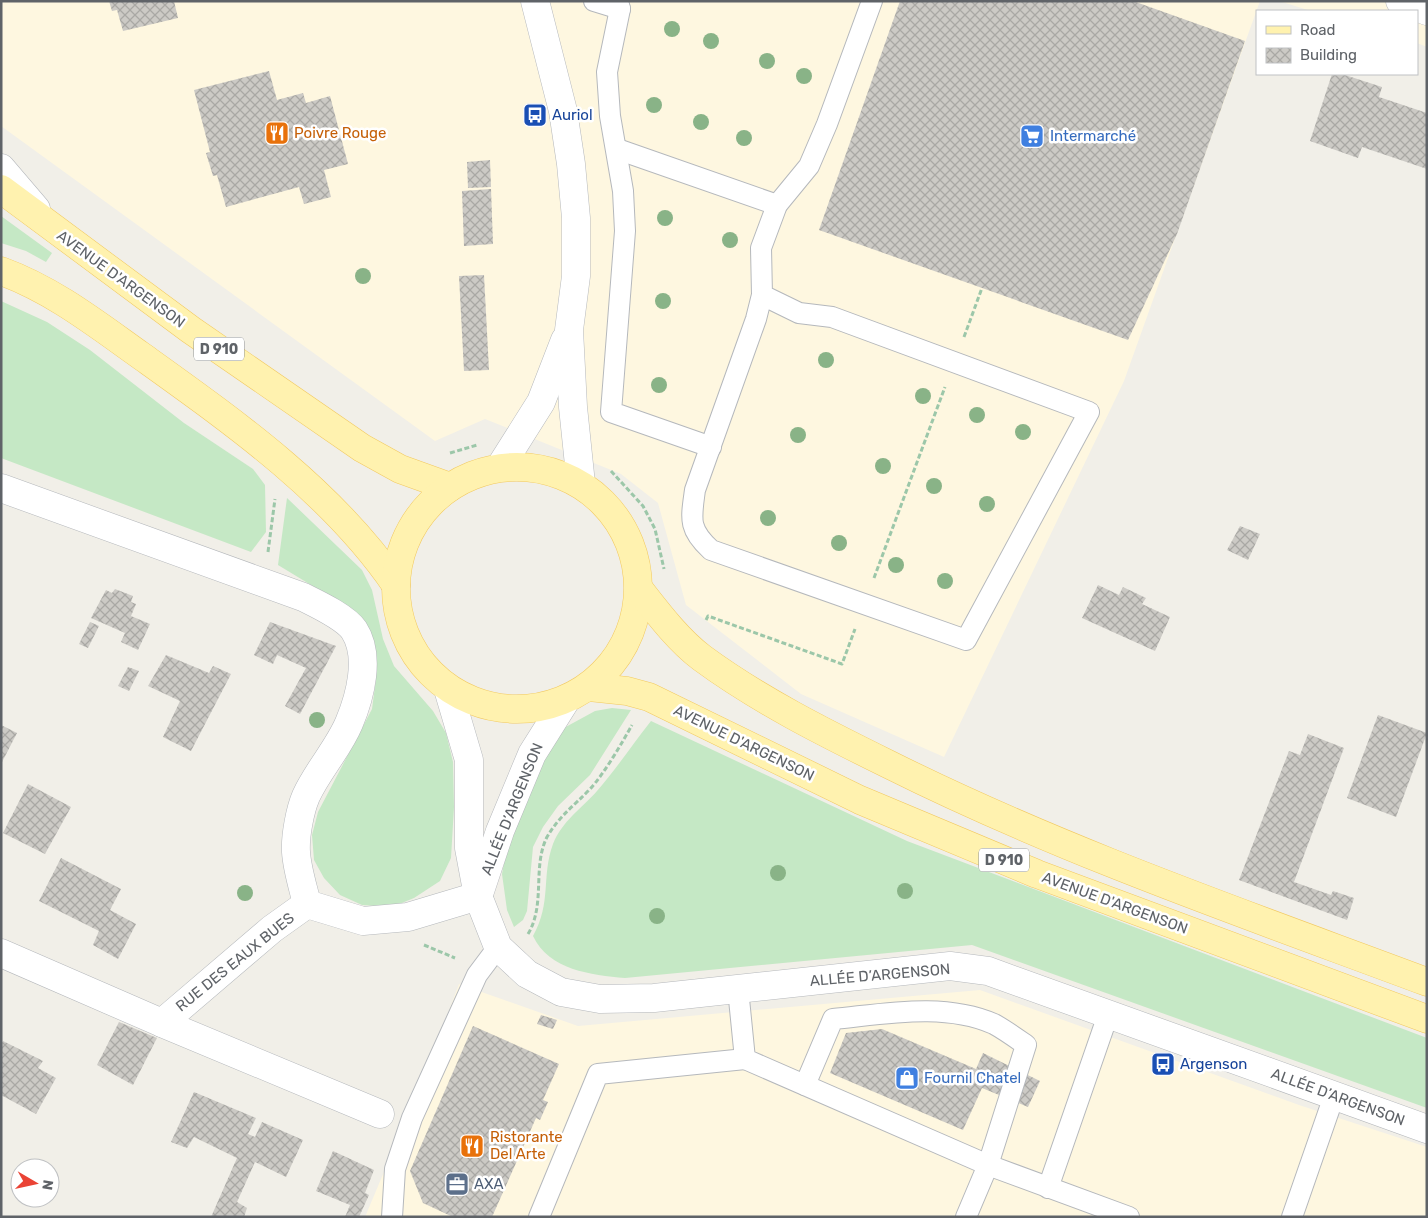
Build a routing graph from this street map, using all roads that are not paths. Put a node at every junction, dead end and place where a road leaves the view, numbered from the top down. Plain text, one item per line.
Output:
1 (594, 1) edge
2 (872, 1) edge
3 (1400, 1) edge
4 (540, 2) edge
5 (619, 5) edge
6 (1427, 11) edge
7 (617, 149) junction
8 (1, 168) edge
9 (1, 189) edge
10 (777, 205) junction
11 (51, 227) junction
12 (1, 271) edge
13 (762, 295) junction
14 (569, 330) junction
15 (711, 447) junction
16 (500, 467) junction
17 (581, 484) junction
18 (450, 486) junction
19 (1, 488) edge
20 (396, 585) junction
21 (639, 589) junction
22 (448, 689) junction
23 (577, 693) junction
24 (478, 896) junction
25 (307, 904) junction
26 (498, 947) junction
27 (1, 954) edge
28 (1427, 982) edge
29 (738, 989) junction
30 (1108, 1015) junction
31 (1427, 1019) edge
32 (162, 1022) junction
33 (745, 1059) junction
34 (805, 1085) junction
35 (1334, 1096) junction
36 (380, 1114) dead end
37 (1427, 1129) edge
38 (988, 1165) junction
39 (1048, 1188) junction
40 (392, 1217) edge
41 (539, 1217) edge
42 (966, 1217) edge
43 (1129, 1217) edge
44 (1292, 1217) edge

1 - 5 lane
2 - 10 lane
3 - 6 street
4 - 14 street
5 - 7 lane
7 - 10 lane
7 - 15 lane
8 - 11 street
9 - 11 main road, AVENUE D'ARGENSON / D 910
10 - 13 lane
11 - 18 main road, AVENUE D'ARGENSON / D 910
12 - 20 main road
13 - 15 lane
13 - 15 lane
14 - 16 street
14 - 17 street
16 - 17 main road
16 - 18 main road
17 - 21 main road
18 - 20 main road
19 - 25 street
20 - 22 main road
21 - 23 main road
21 - 28 main road, D 910
22 - 23 main road
22 - 24 street, ALLÉE D’ARGENSON
23 - 24 street, ALLÉE D’ARGENSON
23 - 31 main road, AVENUE D'ARGENSON / D 910
24 - 25 street, RUE DES EAUX BUES
24 - 26 street, ALLÉE D’ARGENSON
25 - 32 street, RUE DES EAUX BUES
26 - 29 street, ALLÉE D’ARGENSON
26 - 40 lane
27 - 32 street, RUE DES EAUX BUES
29 - 30 street, ALLÉE D’ARGENSON
29 - 33 lane
30 - 35 street, ALLÉE D’ARGENSON
30 - 39 lane
32 - 36 street
33 - 34 lane
33 - 41 lane
34 - 38 lane
34 - 38 lane
35 - 37 street, ALLÉE D’ARGENSON
35 - 44 lane
38 - 39 lane
38 - 42 lane
39 - 43 lane

